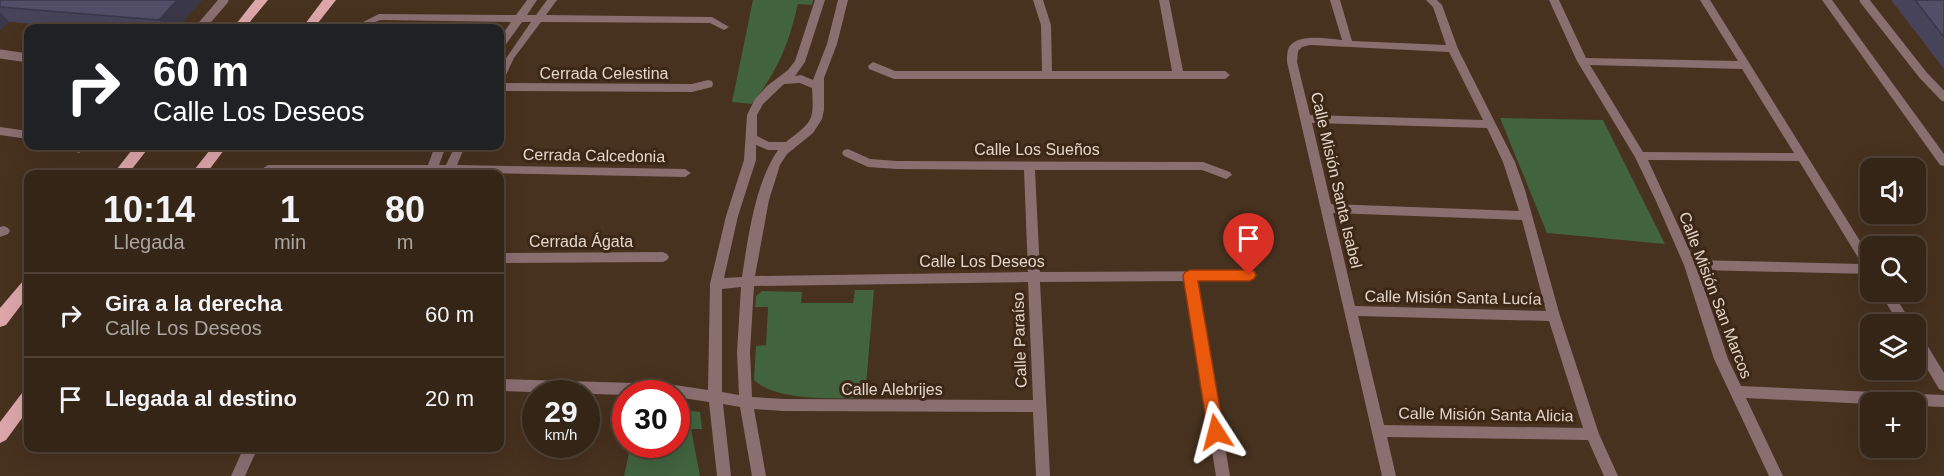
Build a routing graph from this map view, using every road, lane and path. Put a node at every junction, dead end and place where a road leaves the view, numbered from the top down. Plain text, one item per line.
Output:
1 (224, 0) edge
2 (262, 0) edge
3 (330, 0) edge
4 (532, 0) edge
5 (552, 0) edge
6 (820, 0) edge
7 (843, 0) edge
8 (1038, 0) edge
9 (1164, 0) edge
10 (1335, 0) edge
11 (1554, 0) edge
12 (1705, 0) edge
13 (1827, 0) edge
14 (1864, 0) edge
15 (1436, 2) edge
16 (520, 17) junction
17 (539, 18) junction
18 (203, 24) edge
19 (242, 24) edge
20 (311, 24) edge
21 (364, 24) edge
22 (724, 27) dead end
23 (504, 39) edge
24 (1348, 44) junction
25 (1453, 49) junction
26 (0, 54) edge
27 (24, 57) edge
28 (1582, 61) junction
29 (1745, 65) junction
30 (873, 66) dead end
31 (504, 68) edge
32 (1178, 75) junction
33 (1225, 75) dead end
34 (1047, 76) junction
35 (781, 82) junction
36 (708, 84) dead end
37 (818, 86) junction
38 (504, 87) edge
39 (1944, 97) edge
40 (1306, 119) junction
41 (1488, 124) junction
42 (0, 131) edge
43 (24, 134) edge
44 (752, 139) junction
45 (789, 146) junction
46 (140, 150) edge
47 (217, 150) edge
48 (439, 150) edge
49 (458, 150) edge
50 (848, 153) dead end
51 (1641, 156) junction
52 (1802, 157) junction
53 (1944, 162) edge
54 (1029, 165) junction
55 (268, 169) dead end
56 (123, 170) edge
57 (201, 170) edge
58 (322, 170) edge
59 (432, 170) edge
60 (449, 170) edge
61 (504, 172) edge
62 (685, 173) dead end
63 (1226, 175) dead end
64 (1327, 208) junction
65 (1526, 216) junction
66 (1860, 252) edge
67 (663, 257) dead end
68 (504, 258) edge
69 (1690, 265) junction
70 (1860, 268) edge
71 (1249, 275) dead end
72 (1190, 276) junction
73 (1034, 277) junction
74 (747, 281) junction
75 (716, 284) junction
76 (24, 290) edge
77 (1351, 311) junction
78 (1554, 316) junction
79 (0, 320) edge
80 (1926, 355) edge
81 (504, 385) edge
82 (1944, 385) edge
83 (1736, 393) junction
84 (715, 397) junction
85 (1944, 401) edge
86 (745, 402) junction
87 (24, 403) edge
88 (1040, 406) junction
89 (1379, 431) junction
90 (1592, 434) junction
91 (0, 435) edge
92 (249, 452) edge
93 (238, 476) edge
94 (724, 476) edge
95 (759, 476) edge
96 (1043, 476) edge
97 (1223, 476) edge
98 (1389, 476) edge
99 (1611, 476) edge
100 (1776, 476) edge

1 - 18 lane
2 - 19 main road
3 - 20 main road
4 - 16 street
5 - 17 street
6 - 35 street
7 - 37 street
8 - 34 street
9 - 32 street
10 - 24 street
11 - 28 street, Calle Misión San Marcos
12 - 29 street
13 - 53 street
14 - 39 lane
15 - 25 street
16 - 17 street
16 - 21 street
16 - 23 street
17 - 22 street
17 - 31 street
24 - 25 street, Calle Misión Santa Isabel
24 - 40 street, Calle Misión Santa Isabel
25 - 41 street
26 - 27 lane
28 - 29 street
28 - 51 street, Calle Misión San Marcos
29 - 52 street
30 - 34 street
32 - 33 street
32 - 34 street
35 - 37 street
35 - 44 street
36 - 38 street, Cerrada Celestina
37 - 45 street
40 - 41 street
40 - 64 street, Calle Misión Santa Isabel
41 - 65 street
42 - 43 street
44 - 45 street
44 - 75 street
45 - 74 street
46 - 56 main road
47 - 57 main road
48 - 59 street
49 - 60 street
50 - 54 street, Calle Los Sueños
51 - 52 street
51 - 69 street, Calle Misión San Marcos
52 - 66 street
54 - 63 street, Calle Los Sueños
54 - 73 street, Calle Paraíso
55 - 58 street, Cerrada Calcedonia
61 - 62 street, Cerrada Calcedonia
64 - 65 street
64 - 77 street, Calle Misión Santa Isabel
65 - 78 street
67 - 68 street, Cerrada Ágata
69 - 70 street
69 - 83 street, Calle Misión San Marcos
71 - 72 street, Calle Los Deseos
72 - 73 street, Calle Los Deseos
72 - 97 street
73 - 74 street, Calle Los Deseos
73 - 88 street, Calle Paraíso
74 - 75 street, Calle Los Deseos
74 - 86 street
75 - 84 street
76 - 79 main road
77 - 78 street, Calle Misión Santa Lucía
77 - 89 street, Calle Misión Santa Isabel
78 - 90 street
80 - 82 street
81 - 84 street, Calle Alebrijes
83 - 85 street
83 - 100 street, Calle Misión San Marcos
84 - 86 street, Calle Alebrijes
84 - 94 street
86 - 88 street, Calle Alebrijes
86 - 95 street
87 - 91 main road
88 - 96 street, Calle Paraíso
89 - 90 street, Calle Misión Santa Alicia
89 - 98 street, Calle Misión Santa Isabel
90 - 99 street
92 - 93 street

